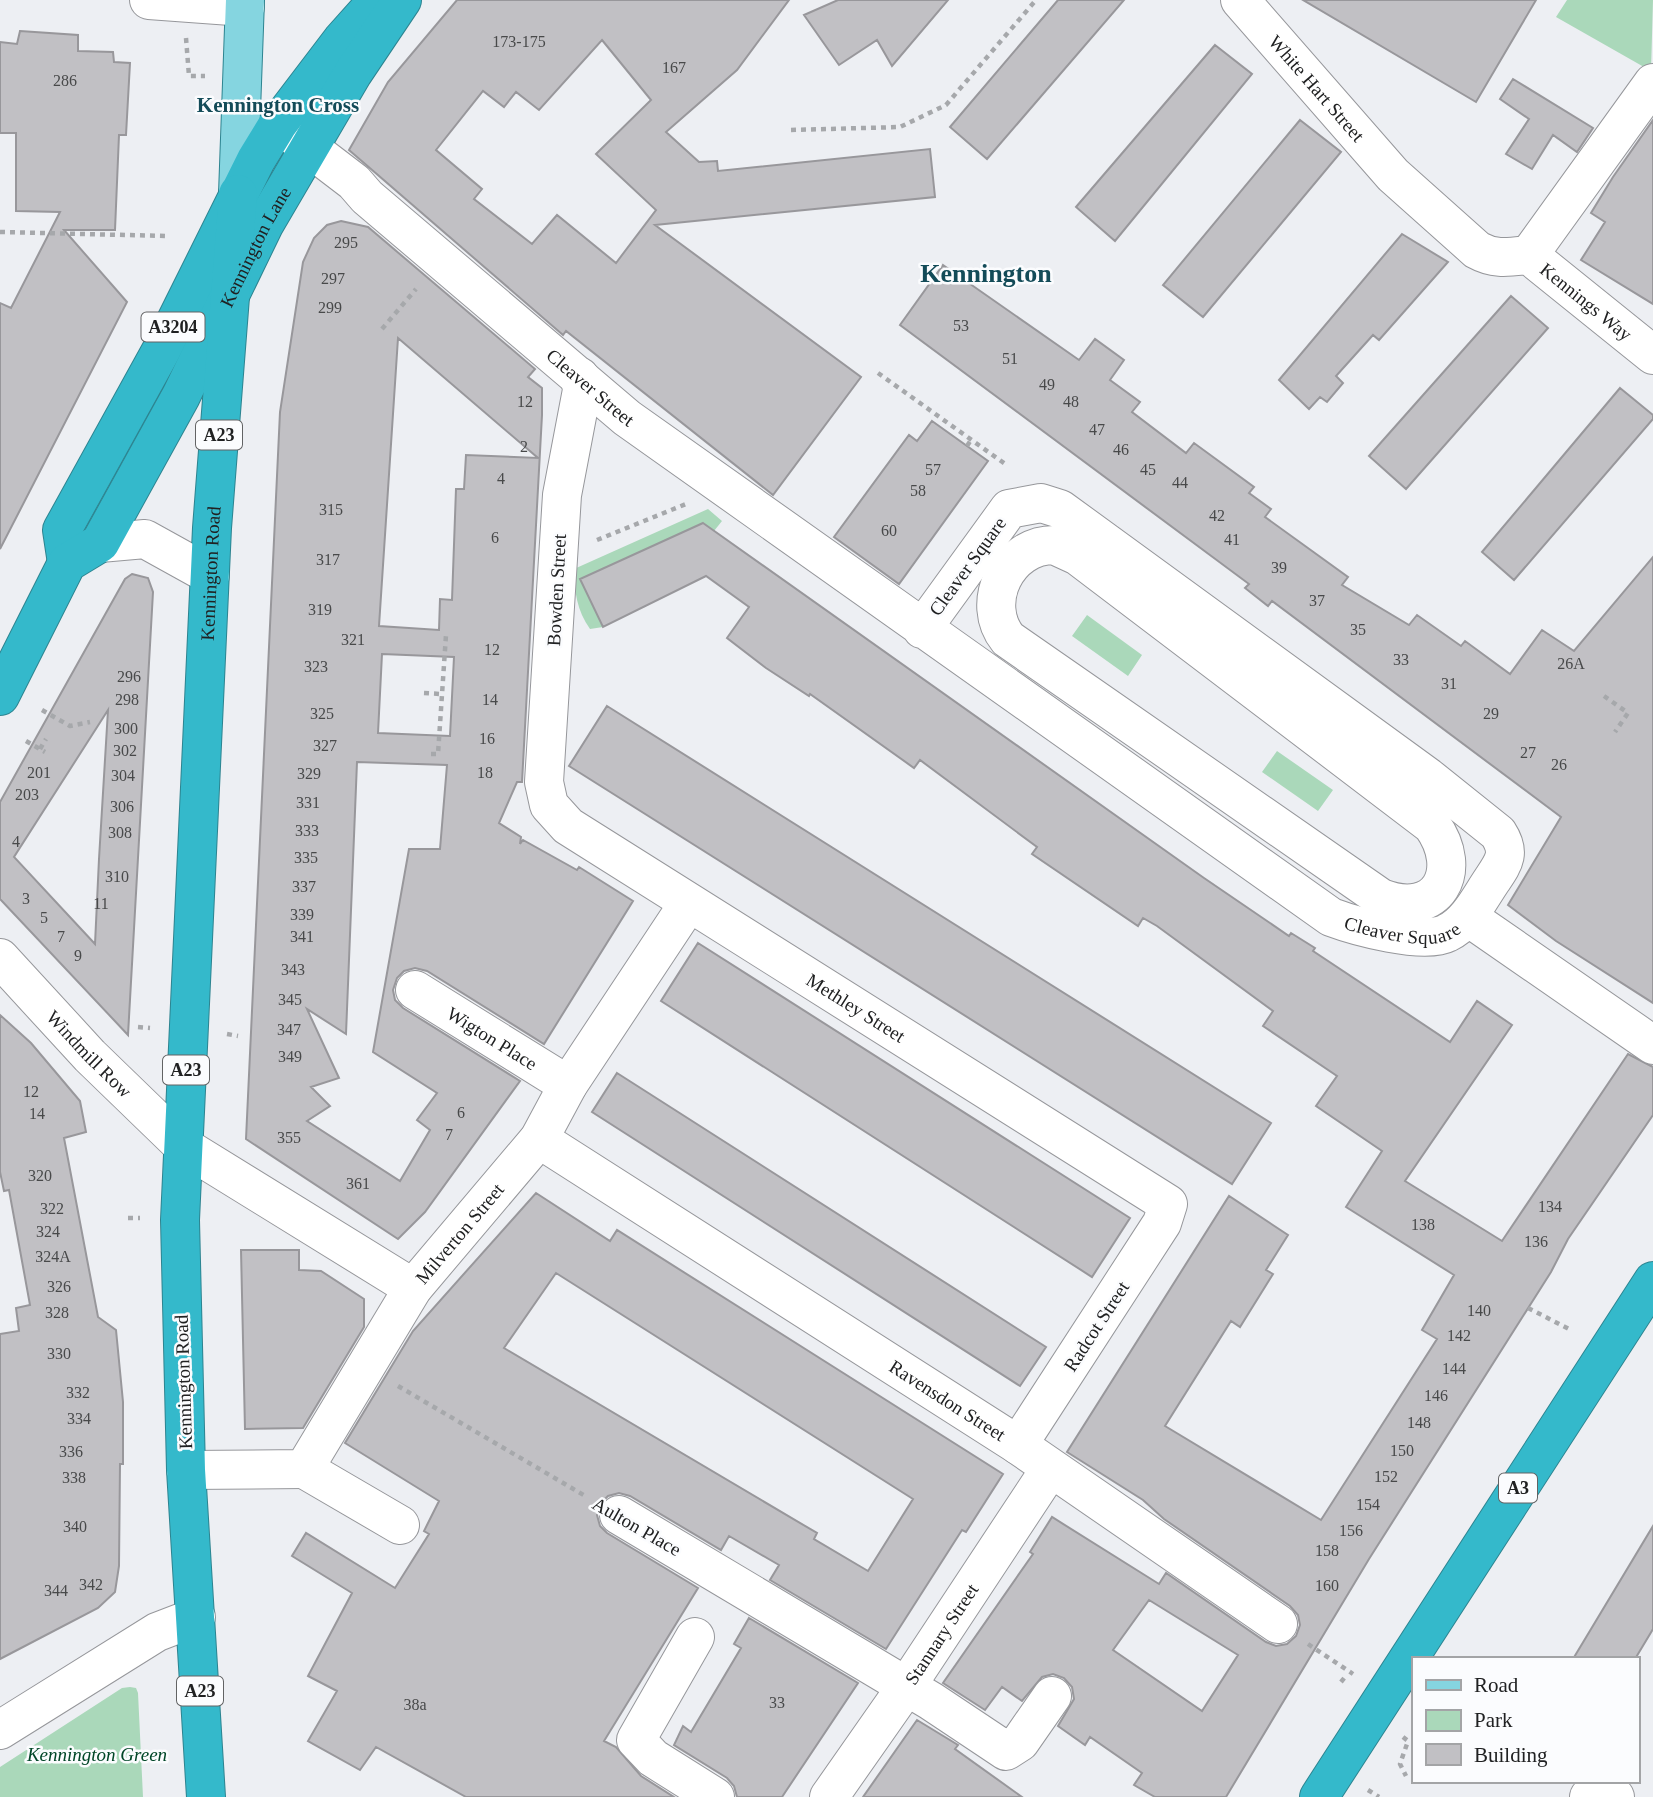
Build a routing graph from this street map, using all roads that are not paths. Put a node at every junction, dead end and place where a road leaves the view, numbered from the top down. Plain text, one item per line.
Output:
1 (149, 0) edge
2 (385, 0) edge
3 (402, 0) edge
4 (1242, 0) edge
5 (245, 3) edge
6 (1653, 83) edge
7 (278, 124) junction
8 (309, 147) junction
9 (237, 194) junction
10 (1477, 250) joint
11 (1529, 255) junction
12 (231, 296) junction
13 (1653, 355) edge
14 (580, 376) junction
15 (627, 418) junction
16 (573, 436) junction
17 (100, 543) junction
18 (67, 563) junction
19 (210, 575) junction
20 (922, 629) junction
21 (0, 696) edge
22 (549, 805) joint
23 (1432, 825) joint
24 (688, 904) junction
25 (1468, 917) junction
26 (0, 958) edge
27 (415, 990) dead end
28 (1653, 1045) edge
29 (568, 1086) junction
30 (539, 1139) junction
31 (183, 1146) junction
32 (1168, 1204) joint
33 (1653, 1281) edge
34 (413, 1288) junction
35 (1018, 1445) junction
36 (304, 1469) junction
37 (1050, 1469) junction
38 (186, 1470) junction
39 (619, 1516) road end
40 (400, 1525) dead end
41 (196, 1616) junction
42 (1278, 1624) road end
43 (695, 1637) dead end
44 (906, 1687) junction
45 (1052, 1696) dead end
46 (0, 1730) edge
47 (206, 1797) edge
48 (715, 1797) edge
49 (830, 1797) edge
50 (1319, 1797) edge
51 (1589, 1797) edge
52 (1615, 1797) edge

1 - 5 street
2 - 7 highway, Kennington Lane / A3204
3 - 8 highway, Kennington Lane / A3204
4 - 10 street, White Hart Street
5 - 9 main road, Kennington Road / A23
6 - 11 street
7 - 8 street, Cleaver Street
7 - 9 highway, Kennington Lane / A3204
8 - 12 highway, Kennington Lane / A3204
8 - 14 street, Cleaver Street
9 - 12 highway, Kennington Road / A23
9 - 18 highway, Kennington Lane / A3204
10 - 11 street, Kennings Way
11 - 13 street, Kennings Way
12 - 17 highway, Kennington Lane / A3204
12 - 19 highway, Kennington Road / A23
14 - 15 street, Cleaver Street
14 - 16 street, Bowden Street
15 - 16 street
15 - 20 street, Cleaver Street
16 - 22 street, Bowden Street
17 - 18 highway
17 - 19 street
18 - 21 highway
19 - 31 highway, Kennington Road / A23
20 - 25 street, Cleaver Square
20 - 25 street, Cleaver Square
22 - 24 street, Methley Street
23 - 23 street, Cleaver Square
24 - 29 street, Milverton Street
24 - 32 street, Methley Street
25 - 28 street, Cleaver Square
26 - 31 street, Windmill Row
27 - 29 street, Wigton Place
29 - 30 street, Milverton Street
30 - 34 street, Milverton Street
30 - 35 street, Ravensdon Street
31 - 34 street
31 - 38 highway, Kennington Road / A23
32 - 35 street, Radcot Street
33 - 50 highway, A3
34 - 36 street, Milverton Street
35 - 37 street, Ravensdon Street
36 - 38 street
36 - 40 street
37 - 42 street, Ravensdon Street
37 - 44 street, Stannary Street
38 - 41 highway, Kennington Road / A23
39 - 44 street, Aulton Place
41 - 46 street
41 - 47 highway, Kennington Road / A23
43 - 48 street
44 - 45 street, Aulton Place
44 - 49 street, Stannary Street
51 - 52 street

